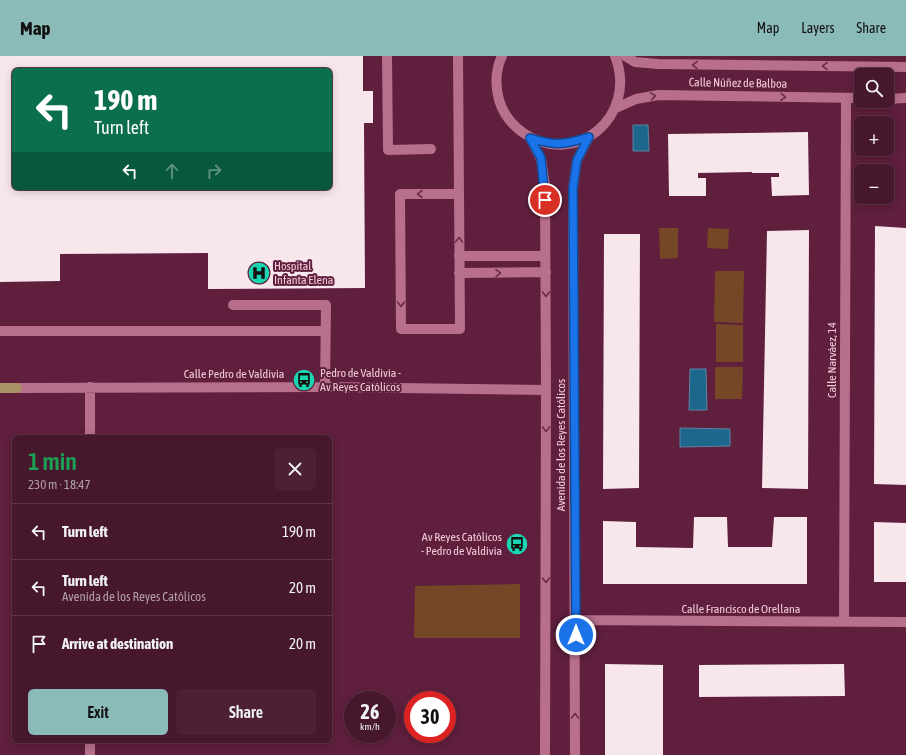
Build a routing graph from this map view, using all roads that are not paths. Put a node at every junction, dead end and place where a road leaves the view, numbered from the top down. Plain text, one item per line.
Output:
1 (387, 56) edge
2 (458, 56) edge
3 (502, 56) edge
4 (615, 56) edge
5 (625, 56) edge
6 (844, 56) edge
7 (844, 67) junction
8 (906, 67) edge
9 (846, 98) junction
10 (854, 98) edge
11 (894, 98) edge
12 (906, 98) edge
13 (616, 108) junction
14 (589, 137) junction
15 (530, 138) junction
16 (431, 149) dead end
17 (459, 194) junction
18 (459, 256) junction
19 (545, 256) junction
20 (546, 272) junction
21 (459, 273) junction
22 (233, 305) dead end
23 (0, 331) edge
24 (326, 331) junction
25 (90, 387) junction
26 (325, 387) junction
27 (0, 388) edge
28 (17, 388) joint
29 (546, 390) junction
30 (90, 435) edge
31 (576, 620) junction
32 (844, 622) junction
33 (906, 622) edge
34 (90, 743) edge
35 (90, 755) edge
36 (545, 755) edge
37 (575, 755) edge

1 - 16 street
2 - 17 street
3 - 15 street
4 - 13 street
7 -> 5 street, Calle Núñez de Balboa
6 - 7 street
7 - 8 street, Calle Núñez de Balboa
9 - 10 street, Calle Núñez de Balboa
13 -> 9 street, Calle Núñez de Balboa
9 - 32 street, Calle Narváez, 14
11 - 12 street
13 - 14 street
14 - 15 street
14 - 31 street, Avenida de los Reyes Católicos
15 - 19 street, Avenida de los Reyes Católicos
18 -> 17 street
17 -> 21 street
18 - 19 street
18 - 21 street
19 - 20 street, Avenida de los Reyes Católicos
21 -> 20 street
20 -> 29 street, Avenida de los Reyes Católicos
22 - 24 street
23 - 24 street
24 - 26 street
25 - 26 street, Calle Pedro de Valdivia
25 - 28 street, Calle Pedro de Valdivia
25 - 30 street
26 - 29 street, Calle Pedro de Valdivia
27 - 28 main road
29 -> 36 street, Avenida de los Reyes Católicos
31 - 32 street, Calle Francisco de Orellana
37 -> 31 street, Avenida de los Reyes Católicos
32 - 33 street, Calle Francisco de Orellana
34 - 35 street

